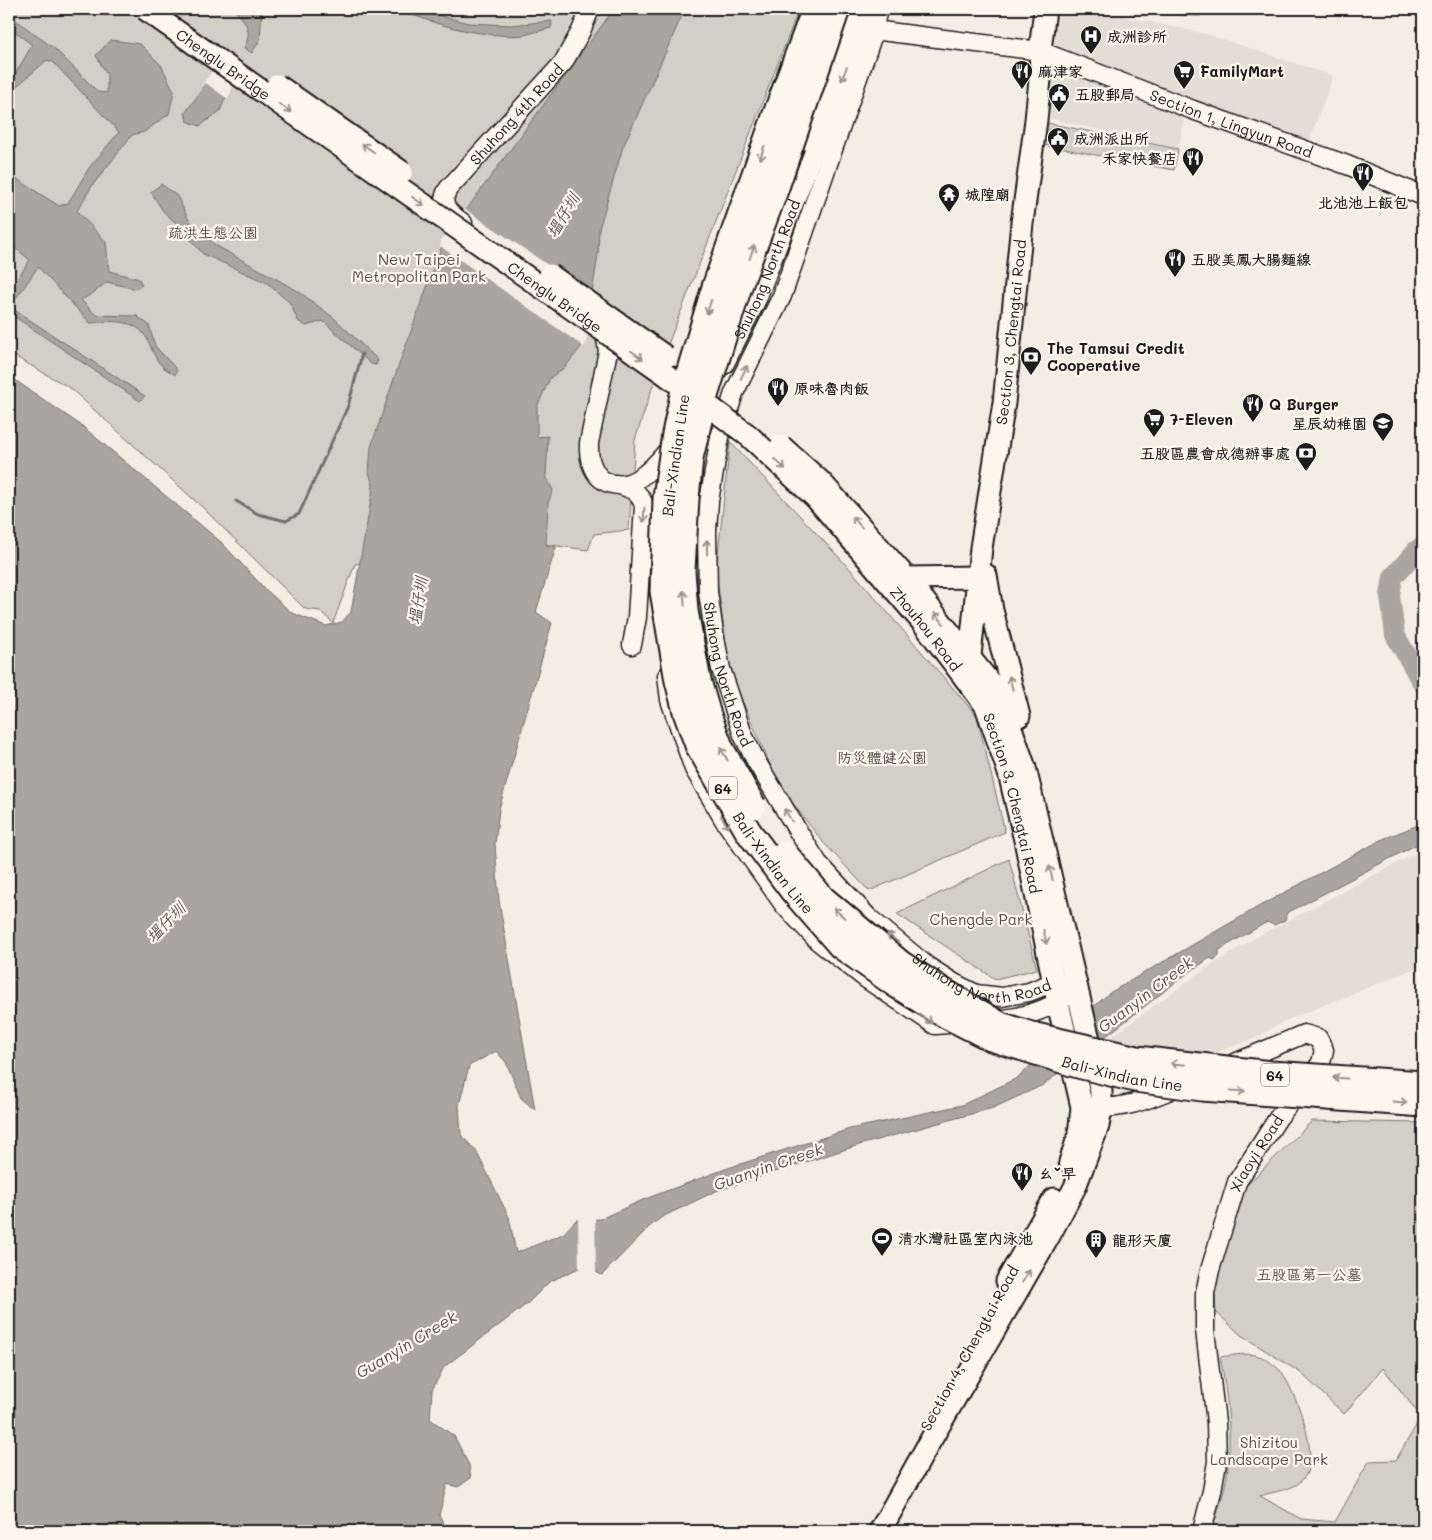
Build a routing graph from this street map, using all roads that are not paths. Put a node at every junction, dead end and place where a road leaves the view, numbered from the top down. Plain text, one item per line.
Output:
1 (146, 9) edge
2 (170, 9) edge
3 (590, 9) edge
4 (804, 9) edge
5 (815, 9) edge
6 (837, 9) edge
7 (862, 9) edge
8 (878, 9) edge
9 (1045, 9) edge
10 (864, 23) edge
11 (1040, 50) junction
12 (776, 114) junction
13 (775, 190) junction
14 (1423, 196) edge
15 (700, 410) junction
16 (615, 484) junction
17 (981, 548) junction
18 (898, 577) junction
19 (978, 577) junction
20 (632, 645) dead end
21 (967, 666) junction
22 (1038, 816) junction
23 (1054, 982) junction
24 (1080, 997) junction
25 (1060, 1010) junction
26 (1423, 1084) edge
27 (1423, 1104) edge
28 (1091, 1108) junction
29 (866, 1531) edge
30 (880, 1531) edge
31 (1202, 1531) edge

1 -> 18 main road, Chenglu Bridge, bridge
18 -> 2 main road, Chenglu Bridge, bridge
3 - 16 street, Shuhong 4th Road
4 - 12 highway, bridge
5 - 12 highway, Bali-Xindian Line / 64, bridge
6 - 13 highway, Bali-Xindian Line / 64, bridge
7 - 10 street, Shuhong North Road
8 - 10 street, Shuhong North Road
9 - 11 main road, Section 3, Chengtai Road
10 - 11 street, Section 1, Lingyun Road
10 - 13 highway, bridge
10 -> 15 street, Shuhong North Road
23 -> 10 street, Shuhong North Road
11 - 14 street, Section 1, Lingyun Road
11 - 17 main road, Section 3, Chengtai Road
12 -> 27 highway, Bali-Xindian Line / 64, bridge
26 -> 13 highway, Bali-Xindian Line / 64, bridge
15 - 16 street
15 -> 25 street, Shuhong North Road
16 -> 20 street
17 - 19 main road, Section 3, Chengtai Road
22 -> 17 main road
18 - 19 main road
18 - 21 main road, Zhouhou Road
19 - 21 main road, Section 3, Chengtai Road
21 - 22 main road, Section 3, Chengtai Road
21 -> 23 main road, Section 3, Chengtai Road
24 -> 22 main road, Section 3, Chengtai Road
23 - 24 street, Shuhong North Road
23 - 25 main road, Section 3, Chengtai Road
24 - 25 street, Shuhong North Road
24 - 28 main road, Section 3, Chengtai Road
25 - 28 main road, Section 3, Chengtai Road, bridge
28 - 29 main road, Section 4, Chengtai Road
30 -> 28 main road, Section 4, Chengtai Road
28 - 31 street, Xiaoyi Road

